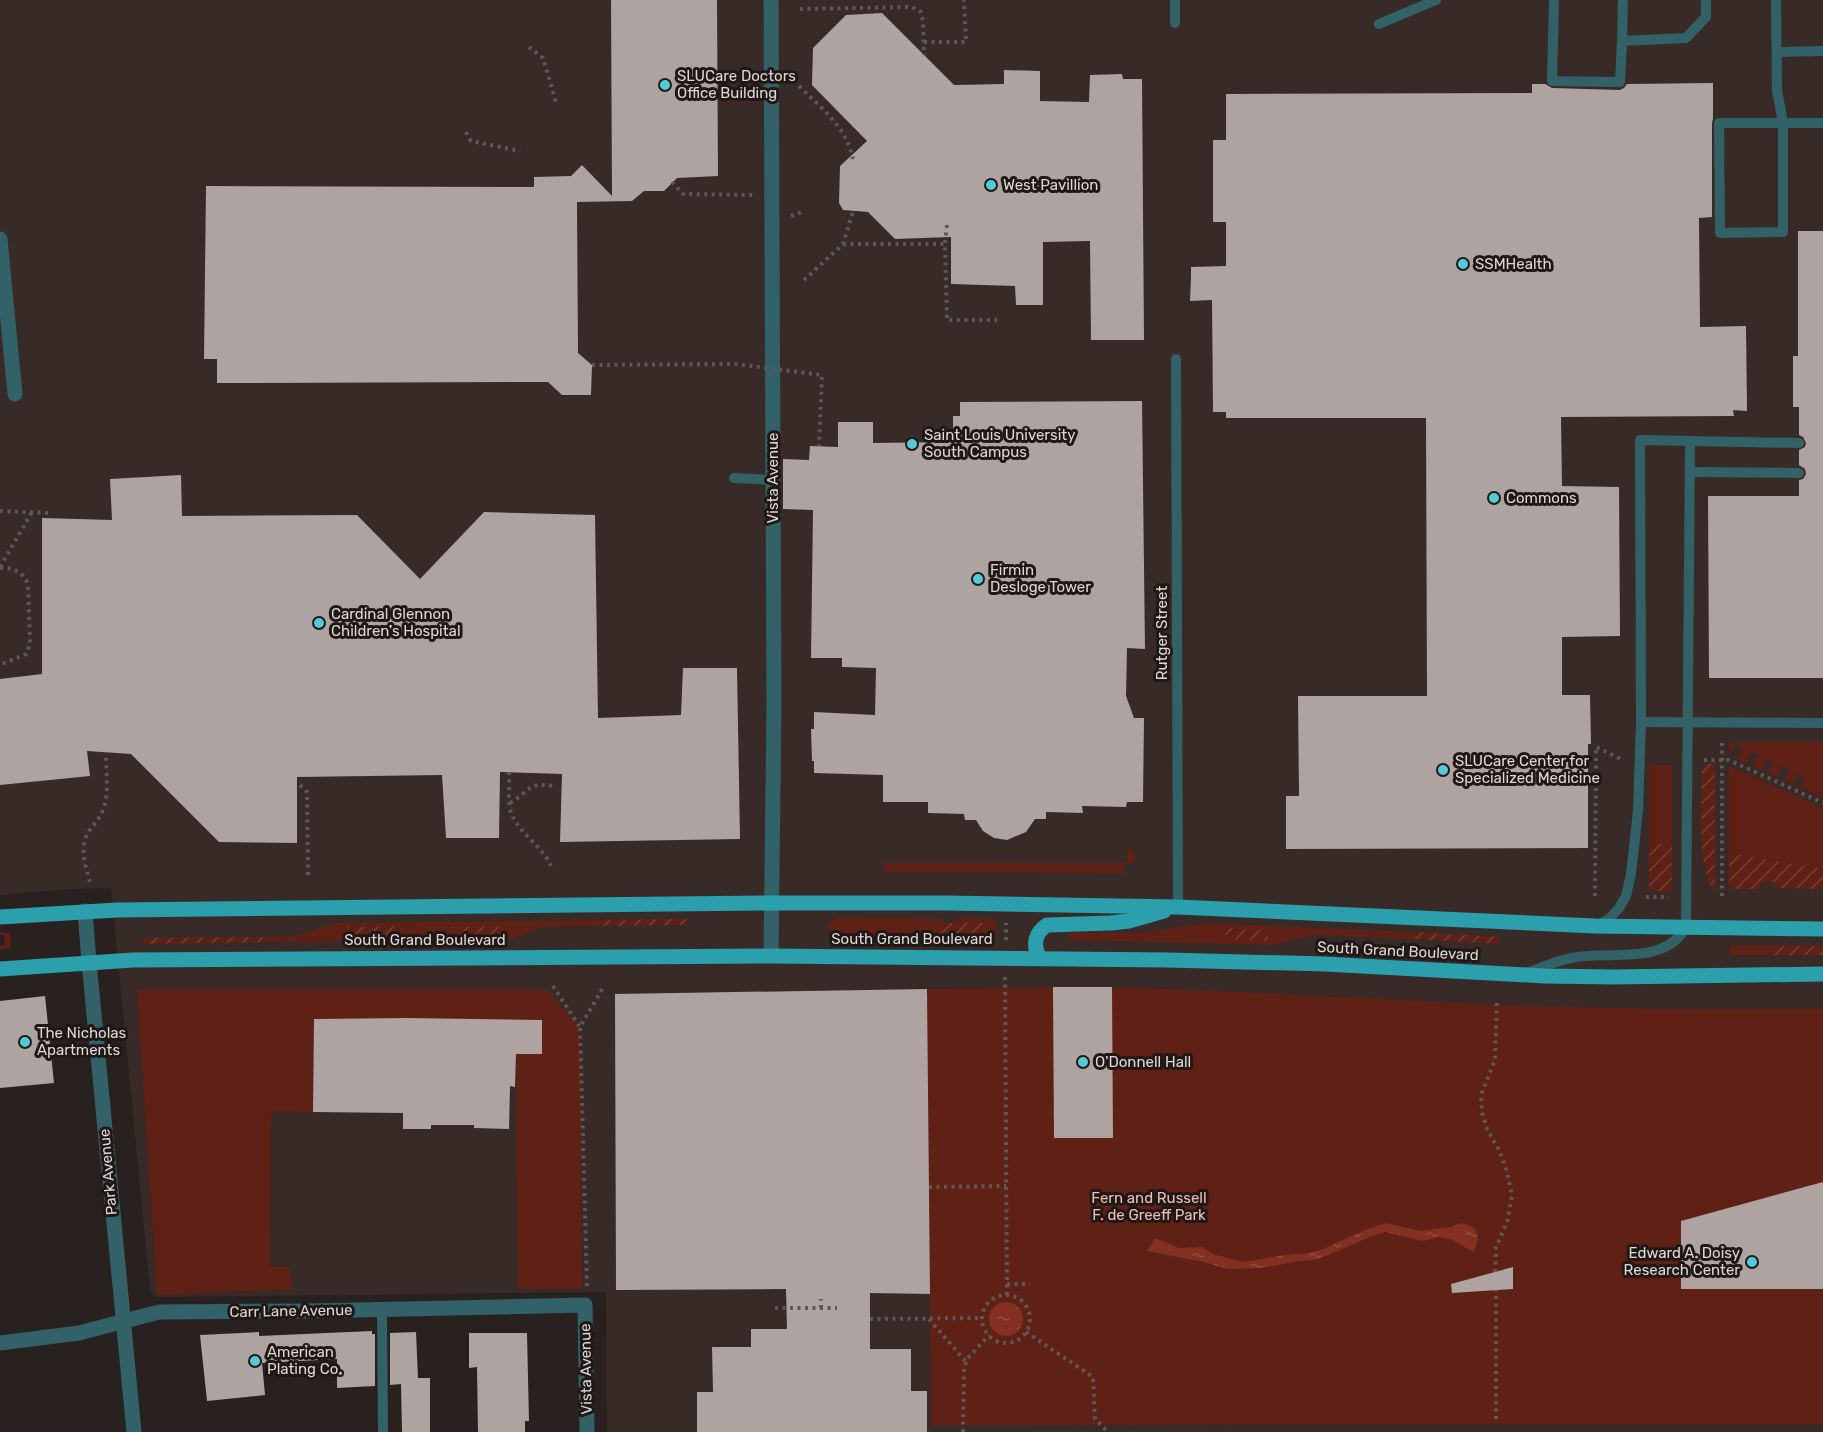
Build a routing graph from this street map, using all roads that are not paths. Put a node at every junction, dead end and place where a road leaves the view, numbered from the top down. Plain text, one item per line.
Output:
1 (771, 0) edge
2 (1175, 0) edge
3 (1436, 0) edge
4 (1554, 0) edge
5 (1623, 0) edge
6 (1706, 0) edge
7 (1776, 0) edge
8 (1175, 23) dead end
9 (1379, 24) dead end
10 (1622, 40) junction
11 (1823, 51) edge
12 (1777, 52) junction
13 (1784, 123) junction
14 (1823, 123) edge
15 (0, 240) edge
16 (1176, 358) dead end
17 (15, 394) dead end
18 (1690, 441) junction
19 (1799, 442) dead end
20 (1690, 472) junction
21 (1799, 473) dead end
22 (734, 478) dead end
23 (773, 480) junction
24 (1641, 722) junction
25 (1687, 723) junction
26 (1823, 723) edge
27 (772, 903) junction
28 (1178, 907) junction
29 (85, 911) junction
30 (0, 917) edge
31 (1595, 926) junction
32 (1686, 927) junction
33 (1823, 929) edge
34 (771, 956) junction
35 (1040, 958) junction
36 (89, 962) junction
37 (0, 969) edge
38 (1823, 974) edge
39 (1523, 975) junction
40 (585, 1305) joint
41 (382, 1310) junction
42 (123, 1321) junction
43 (0, 1343) edge
44 (134, 1432) edge
45 (383, 1432) edge
46 (587, 1432) edge

1 - 23 street, Vista Avenue
2 - 8 lane
3 - 9 lane
4 - 10 lane
5 - 10 lane
6 - 10 lane
7 - 12 lane
11 - 12 lane
12 - 13 lane
13 - 13 lane
13 - 14 lane
15 - 17 street
16 - 28 lane, Rutger Street
18 - 19 lane
18 - 20 lane
18 - 24 lane
20 - 21 lane
20 - 25 lane
22 - 23 lane
23 - 27 street, Vista Avenue
24 - 25 lane
24 - 31 lane
25 - 26 lane
25 - 32 lane
27 - 28 main road
27 - 29 main road
27 - 34 street, Vista Avenue
28 - 31 main road
28 - 35 main road
29 - 30 main road
29 - 36 street, Park Avenue
31 - 32 main road
32 - 33 main road
32 - 39 lane
34 - 35 main road, South Grand Boulevard
34 - 36 main road, South Grand Boulevard
35 - 39 main road, South Grand Boulevard
36 - 37 main road, South Grand Boulevard
36 - 42 street, Park Avenue
38 - 39 main road, South Grand Boulevard
40 - 41 street, Carr Lane Avenue
40 - 46 street, Vista Avenue
41 - 42 street, Carr Lane Avenue
41 - 45 lane
42 - 43 street, Carr Lane Avenue
42 - 44 street, Park Avenue

